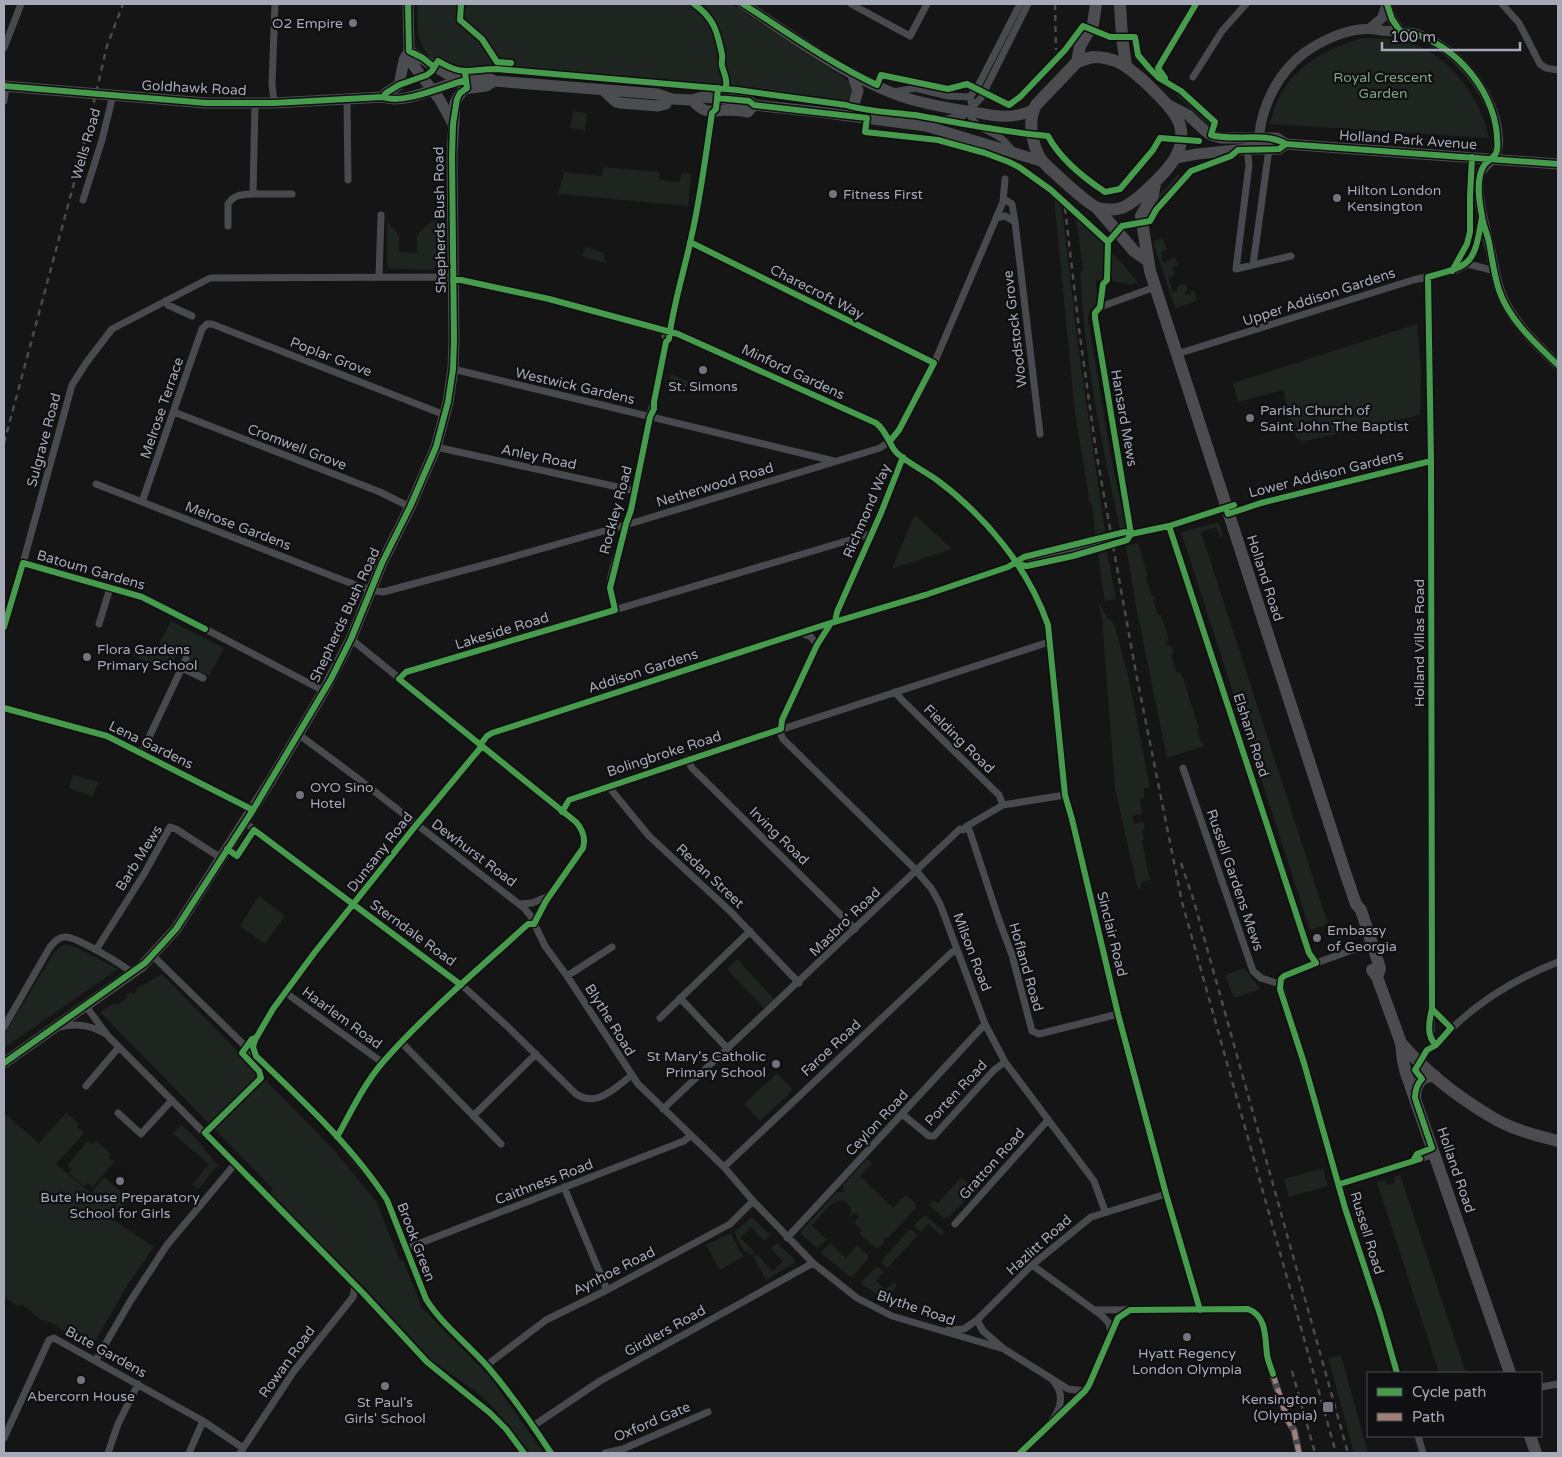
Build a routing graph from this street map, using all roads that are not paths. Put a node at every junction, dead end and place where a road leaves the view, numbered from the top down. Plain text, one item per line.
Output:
1 (21, 4) edge
2 (275, 4) edge
3 (408, 4) edge
4 (743, 4) edge
5 (851, 4) edge
6 (927, 4) edge
7 (1020, 4) edge
8 (1028, 4) edge
9 (1096, 4) edge
10 (1120, 4) edge
11 (1196, 4) edge
12 (1246, 4) edge
13 (1502, 4) edge
14 (1387, 5) edge
15 (1369, 28) junction
16 (1400, 31) junction
17 (6, 36) edge
18 (4, 48) edge
19 (409, 51) junction
20 (1077, 62) junction
21 (1126, 65) junction
22 (1158, 68) dead end
23 (1558, 70) edge
24 (852, 73) junction
25 (1194, 77) dead end
26 (466, 80) junction
27 (494, 81) junction
28 (5, 86) edge
29 (433, 90) junction
30 (604, 90) junction
31 (894, 92) junction
32 (113, 95) junction
33 (382, 97) junction
34 (970, 97) junction
35 (347, 99) junction
36 (692, 100) junction
37 (4, 101) edge
38 (255, 103) junction
39 (274, 103) junction
40 (666, 104) dead end
41 (1168, 104) junction
42 (754, 105) junction
43 (970, 108) junction
44 (1033, 110) junction
45 (712, 112) junction
46 (850, 116) junction
47 (453, 124) junction
48 (926, 126) junction
49 (1259, 137) junction
50 (1286, 144) junction
51 (1247, 149) junction
52 (1269, 149) junction
53 (1014, 153) junction
54 (1176, 158) junction
55 (1493, 159) junction
56 (1040, 161) junction
57 (1558, 164) edge
58 (1004, 178) dead end
59 (348, 180) dead end
60 (1155, 183) junction
61 (252, 194) junction
62 (292, 194) dead end
63 (1004, 199) junction
64 (83, 200) dead end
65 (1097, 208) junction
66 (380, 215) dead end
67 (1482, 217) junction
68 (996, 218) junction
69 (1015, 222) junction
70 (228, 226) dead end
71 (690, 242) junction
72 (1291, 256) dead end
73 (1147, 260) junction
74 (1468, 264) junction
75 (1252, 265) junction
76 (1495, 271) junction
77 (379, 277) junction
78 (1428, 277) junction
79 (453, 279) junction
80 (1155, 287) junction
81 (165, 301) junction
82 (192, 316) dead end
83 (207, 324) joint
84 (669, 331) junction
85 (1177, 354) junction
86 (934, 363) junction
87 (1558, 364) edge
88 (453, 369) junction
89 (174, 412) junction
90 (445, 415) junction
91 (650, 417) junction
92 (1040, 434) dead end
93 (890, 440) junction
94 (436, 447) junction
95 (903, 457) junction
96 (1431, 460) junction
97 (837, 462) junction
98 (96, 484) dead end
99 (636, 491) junction
100 (142, 502) junction
101 (410, 507) junction
102 (1227, 511) junction
103 (626, 524) junction
104 (1169, 526) junction
105 (870, 534) junction
106 (1128, 535) junction
107 (1108, 540) joint
108 (23, 563) junction
109 (1016, 564) junction
110 (110, 588) junction
111 (370, 590) junction
112 (615, 610) junction
113 (833, 623) junction
114 (99, 624) dead end
115 (4, 627) edge
116 (802, 633) junction
117 (351, 639) junction
118 (1049, 642) junction
119 (817, 645) junction
120 (186, 660) dead end
121 (182, 668) junction
122 (203, 678) dead end
123 (399, 679) junction
124 (324, 691) junction
125 (895, 692) junction
126 (4, 708) edge
127 (781, 729) junction
128 (298, 734) junction
129 (481, 746) junction
130 (142, 752) junction
131 (687, 759) junction
132 (1183, 768) dead end
133 (608, 786) junction
134 (1065, 795) junction
135 (1003, 805) junction
136 (253, 810) junction
137 (562, 812) junction
138 (244, 822) junction
139 (416, 825) junction
140 (967, 826) junction
141 (221, 858) junction
142 (916, 870) junction
143 (549, 896) junction
144 (520, 904) junction
145 (1356, 904) junction
146 (354, 905) junction
147 (534, 924) junction
148 (855, 929) junction
149 (750, 931) junction
150 (1364, 946) junction
151 (612, 948) dead end
152 (957, 949) junction
153 (96, 950) junction
154 (152, 956) junction
155 (1558, 962) edge
156 (1316, 963) junction
157 (132, 973) junction
158 (567, 976) junction
159 (1377, 977) junction
160 (799, 983) junction
161 (460, 984) junction
162 (1280, 984) junction
163 (286, 992) junction
164 (680, 998) junction
165 (85, 1005) junction
166 (1432, 1009) junction
167 (1118, 1014) junction
168 (660, 1018) dead end
169 (985, 1024) junction
170 (4, 1028) edge
171 (53, 1028) junction
172 (1451, 1028) junction
173 (108, 1036) junction
174 (402, 1043) junction
175 (1401, 1043) junction
176 (120, 1047) junction
177 (728, 1050) junction
178 (536, 1054) junction
179 (256, 1056) junction
180 (1005, 1062) junction
181 (4, 1063) edge
182 (383, 1063) junction
183 (631, 1076) junction
184 (1435, 1076) junction
185 (86, 1086) dead end
186 (1415, 1098) junction
187 (172, 1100) junction
188 (663, 1109) junction
189 (118, 1113) dead end
190 (902, 1114) junction
191 (473, 1116) junction
192 (1048, 1120) junction
193 (691, 1134) junction
194 (337, 1137) junction
195 (1558, 1141) edge
196 (501, 1144) dead end
197 (1434, 1154) junction
198 (235, 1164) junction
199 (724, 1167) junction
200 (1340, 1184) junction
201 (564, 1187) junction
202 (1166, 1194) junction
203 (753, 1201) junction
204 (1105, 1211) junction
205 (955, 1224) dead end
206 (787, 1238) junction
207 (405, 1249) junction
208 (813, 1263) junction
209 (1032, 1265) junction
210 (355, 1286) junction
211 (606, 1290) junction
212 (1096, 1310) junction
213 (1130, 1310) junction
214 (1200, 1310) junction
215 (977, 1320) junction
216 (940, 1330) junction
217 (1111, 1334) junction
218 (1004, 1349) junction
219 (96, 1360) junction
220 (487, 1365) junction
221 (1397, 1372) edge
222 (1510, 1372) edge
223 (1052, 1380) junction
224 (138, 1384) junction
225 (1558, 1384) edge
226 (1542, 1387) edge
227 (1085, 1391) junction
228 (708, 1412) dead end
229 (203, 1421) junction
230 (1049, 1424) junction
231 (533, 1426) junction
232 (1418, 1437) edge
233 (1530, 1437) edge
234 (4, 1438) edge
235 (241, 1451) edge
236 (108, 1453) edge
237 (189, 1453) edge
238 (524, 1453) edge
239 (551, 1453) edge
240 (605, 1453) edge
241 (1020, 1453) edge
242 (1299, 1453) edge
243 (1423, 1453) edge
244 (1536, 1453) edge

1 - 17 street
2 - 39 street
3 - 19 main road
4 - 24 main road
5 - 6 street
7 - 34 street
8 - 43 street
9 - 20 highway
10 - 21 highway
11 - 22 street
12 - 25 street
13 - 23 street
14 - 15 street
14 - 16 street
15 - 16 street
15 - 49 street
16 - 55 street
17 - 18 street
19 - 26 main road
19 - 29 main road, Shepherds Bush Road
19 - 33 main road
20 - 21 highway
20 - 44 highway
21 - 41 highway
24 - 31 main road
24 - 46 main road
26 - 27 main road
26 - 29 main road, Goldhawk Road
27 - 30 main road
27 - 47 main road
28 - 32 main road, Goldhawk Road
28 - 37 street
29 - 33 main road, Goldhawk Road
29 - 47 main road, Shepherds Bush Road
30 - 36 main road
30 - 40 main road
31 - 34 street
31 - 43 main road
32 - 38 main road, Goldhawk Road
32 - 64 street, Wells Road
33 - 35 main road, Goldhawk Road
34 - 43 street
35 - 39 main road, Goldhawk Road
35 - 59 street
36 - 42 main road
36 - 45 main road
38 - 39 main road, Goldhawk Road
38 - 61 street
41 - 49 main road, Holland Park Avenue
41 - 54 highway
42 - 45 main road
42 - 46 main road
43 - 44 main road
43 - 48 street
43 - 53 street
44 - 56 highway
45 - 71 street, Rockley Road
46 - 48 main road
47 - 79 main road, Shepherds Bush Road
48 - 53 main road
49 - 50 main road, Holland Park Avenue
50 - 52 main road, Holland Park Avenue
50 - 55 main road, Holland Park Avenue
51 - 52 main road, Holland Park Avenue
51 - 54 main road, Holland Park Avenue
51 - 75 street
52 - 75 street
53 - 56 main road
54 - 60 highway
55 - 57 main road, Holland Park Avenue
55 - 67 street
56 - 65 highway
58 - 63 street
60 - 65 highway
60 - 73 highway, Holland Road
61 - 62 street
61 - 70 street
63 - 68 street
63 - 69 street, Woodstock Grove
65 - 73 highway
66 - 77 street
67 - 74 street
67 - 76 street
68 - 69 street
68 - 86 street
69 - 92 street, Woodstock Grove
71 - 84 street, Rockley Road
71 - 86 street, Charecroft Way
72 - 75 street
73 - 80 highway, Holland Road
74 - 76 street
74 - 78 street, Upper Addison Gardens
76 - 87 street
77 - 79 street, Sulgrave Road
77 - 81 street, Sulgrave Road
78 - 85 street, Upper Addison Gardens
78 - 96 street, Holland Villas Road
79 - 84 street, Minford Gardens
79 - 88 main road, Shepherds Bush Road
80 - 85 highway, Holland Road
80 - 106 street, Hansard Mews
81 - 82 street
81 - 108 street, Sulgrave Road
83 - 89 street, Melrose Terrace
83 - 90 street, Poplar Grove
84 - 91 street, Rockley Road
84 - 93 street, Minford Gardens
85 - 102 highway, Holland Road
86 - 93 street
88 - 90 main road, Shepherds Bush Road
88 - 91 street, Westwick Gardens
89 - 100 street, Melrose Terrace
89 - 101 street, Cromwell Grove
90 - 94 main road, Shepherds Bush Road
91 - 97 street, Westwick Gardens
91 - 99 street, Rockley Road
93 - 95 street, Richmond Way
93 - 97 street, Netherwood Road
94 - 99 street, Anley Road
94 - 101 main road, Shepherds Bush Road
95 - 105 street, Richmond Way
95 - 109 street, Sinclair Road
96 - 102 street, Lower Addison Gardens
96 - 166 street, Holland Villas Road
97 - 103 street, Netherwood Road
98 - 100 street, Melrose Gardens
99 - 103 street, Rockley Road
100 - 111 street, Melrose Gardens
101 - 111 main road, Shepherds Bush Road
102 - 104 street, Lower Addison Gardens
102 - 145 highway, Holland Road
103 - 111 street, Netherwood Road
103 - 112 street, Rockley Road
104 - 106 street, Lower Addison Gardens
104 - 156 street, Elsham Road
105 - 112 street, Lakeside Road
105 - 113 street, Richmond Way
106 - 107 street, Lower Addison Gardens, bridge
107 - 109 street, Addison Gardens
108 - 110 street, Batoum Gardens
108 - 115 street, Sulgrave Road
109 - 113 street, Addison Gardens
109 - 118 street, Sinclair Road
110 - 114 street
110 - 124 street, Batoum Gardens
111 - 117 main road, Shepherds Bush Road
112 - 123 street, Lakeside Road
113 - 116 street, Addison Gardens
113 - 119 street, Richmond Way
116 - 119 street
116 - 129 street, Addison Gardens
117 - 123 street
117 - 124 main road, Shepherds Bush Road
118 - 125 street, Bolingbroke Road
118 - 134 street, Sinclair Road
119 - 127 street, Richmond Way
120 - 121 street
121 - 122 street
121 - 130 street
123 - 129 street
124 - 128 main road, Shepherds Bush Road
125 - 127 street, Bolingbroke Road
125 - 135 street, Fielding Road
126 - 130 street, Lena Gardens
127 - 131 street, Bolingbroke Road
127 - 142 street, Milson Road
128 - 136 main road, Shepherds Bush Road
128 - 139 street, Dewhurst Road
129 - 137 street
129 - 139 street, Dunsany Road
130 - 136 street, Lena Gardens
131 - 133 street, Bolingbroke Road
131 - 148 street, Irving Road
132 - 162 street, Russell Gardens Mews
133 - 137 street, Bolingbroke Road
133 - 149 street, Redan Street
134 - 135 street, Masbro' Road
134 - 167 street, Sinclair Road
135 - 140 street, Masbro' Road
136 - 138 main road, Shepherds Bush Road
137 - 143 street
138 - 141 main road, Shepherds Bush Road
138 - 146 street, Sterndale Road
139 - 144 street, Dewhurst Road
139 - 146 street, Dunsany Road
140 - 142 street, Masbro' Road
140 - 167 street, Hofland Road
141 - 153 street, Barb Mews
141 - 154 main road, Shepherds Bush Road
142 - 148 street, Masbro' Road
142 - 152 street, Milson Road
143 - 144 street
143 - 147 street
144 - 147 street, Dewhurst Road
145 - 150 highway, Holland Road
145 - 159 highway, Holland Road
146 - 161 street, Sterndale Road
146 - 163 street, Dunsany Road
147 - 158 street, Blythe Road
147 - 161 street
148 - 160 street, Masbro' Road
149 - 160 street, Redan Street
149 - 164 street
150 - 156 street
150 - 159 highway, Holland Road
151 - 158 street
152 - 169 street, Milson Road
152 - 199 street, Faroe Road
153 - 157 street
153 - 170 street
154 - 157 main road, Shepherds Bush Road
154 - 179 street, Brook Green
155 - 172 street
156 - 162 street
157 - 165 main road, Shepherds Bush Road
158 - 183 street, Blythe Road
159 - 175 highway, Holland Road
160 - 177 street, Masbro' Road
161 - 174 street
161 - 178 street, Sterndale Road
162 - 200 street, Russell Road
163 - 179 street, Dunsany Road
163 - 182 street, Haarlem Road
164 - 168 street
164 - 177 street
165 - 171 main road, Shepherds Bush Road
165 - 173 street
166 - 172 street
166 - 172 street, Holland Villas Road
167 - 202 street, Sinclair Road
169 - 180 street, Milson Road
169 - 190 street, Ceylon Road
171 - 173 street
171 - 181 main road, Shepherds Bush Road
173 - 176 street
174 - 182 street
174 - 191 street
175 - 184 highway
175 - 186 highway, Holland Road
176 - 185 street
176 - 187 street
177 - 188 street, Masbro' Road
178 - 183 street, Sterndale Road
178 - 191 street
179 - 194 street, Brook Green
180 - 190 street, Porten Road
180 - 192 street, Milson Road
182 - 194 street
183 - 188 street, Blythe Road
184 - 186 highway
184 - 195 highway
186 - 197 highway, Holland Road
187 - 189 street
187 - 198 street
188 - 193 street, Blythe Road
190 - 206 street, Ceylon Road
191 - 196 street
192 - 204 street, Milson Road
192 - 205 street, Gratton Road
193 - 199 street, Blythe Road
193 - 201 street, Caithness Road
194 - 207 street, Brook Green
197 - 200 street
197 - 222 highway, Holland Road
198 - 210 street
198 - 219 street
199 - 203 street, Blythe Road
200 - 221 street, Russell Road
201 - 207 street, Caithness Road
201 - 211 street
202 - 204 street, Hazlitt Road
202 - 214 street, Sinclair Road
203 - 206 street, Blythe Road
203 - 211 street, Aynhoe Road
204 - 209 street, Hazlitt Road
206 - 208 street, Blythe Road
207 - 220 street, Brook Green
208 - 216 street, Blythe Road
208 - 231 street, Girdlers Road
209 - 212 street
209 - 215 street, Hazlitt Road
210 - 235 street, Rowan Road
210 - 238 street
211 - 220 street, Aynhoe Road
212 - 213 street
212 - 217 street
213 - 214 street
213 - 217 street
214 - 242 street
215 - 216 street, Hazlitt Road
215 - 218 street, Blythe Road
216 - 218 street, Blythe Road
217 - 227 street
218 - 223 street, Blythe Road
219 - 224 street, Bute Gardens
219 - 234 street, Bute Gardens
220 - 231 street, Brook Green
223 - 227 street, Blythe Road
223 - 230 street
224 - 229 street, Bute Gardens
224 - 236 street
225 - 226 street
227 - 230 street
228 - 240 street, Oxford Gate
229 - 235 street, Bute Gardens
229 - 237 street
230 - 241 street
231 - 239 street, Brook Green
232 - 243 street
233 - 244 highway

